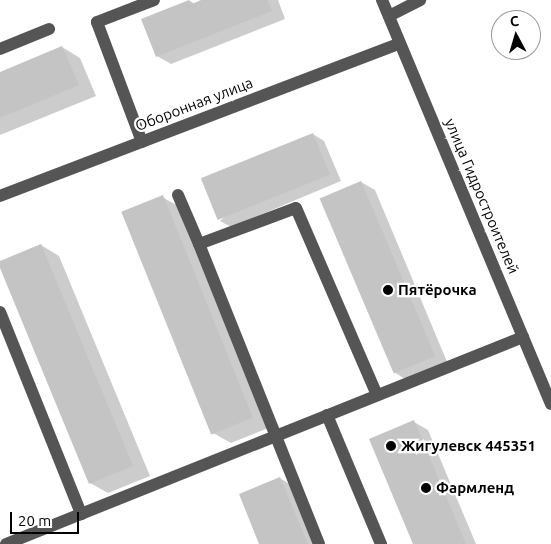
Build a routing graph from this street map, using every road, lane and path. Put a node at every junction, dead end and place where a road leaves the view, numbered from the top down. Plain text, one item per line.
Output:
1 (154, 0) edge
2 (382, 0) edge
3 (420, 0) edge
4 (389, 16) junction
5 (49, 29) dead end
6 (400, 43) junction
7 (0, 49) edge
8 (142, 142) junction
9 (178, 195) dead end
10 (0, 196) edge
11 (199, 244) junction
12 (1, 317) edge
13 (523, 337) junction
14 (377, 395) junction
15 (551, 404) edge
16 (327, 415) junction
17 (275, 436) junction
18 (81, 514) junction
19 (6, 544) edge
20 (319, 544) edge
21 (382, 544) edge

1 - 8 street
2 - 4 street, улица Гидростроителей
3 - 4 street
4 - 6 street, улица Гидростроителей
5 - 7 street
6 - 8 street, Оборонная улица
6 - 13 street, улица Гидростроителей
8 - 10 street, Оборонная улица
9 - 11 street
11 - 14 street
11 - 17 street
12 - 18 street
13 - 14 street
13 - 15 street, улица Гидростроителей
14 - 16 street
16 - 17 street
16 - 21 street
17 - 18 street
17 - 20 street
18 - 19 street

